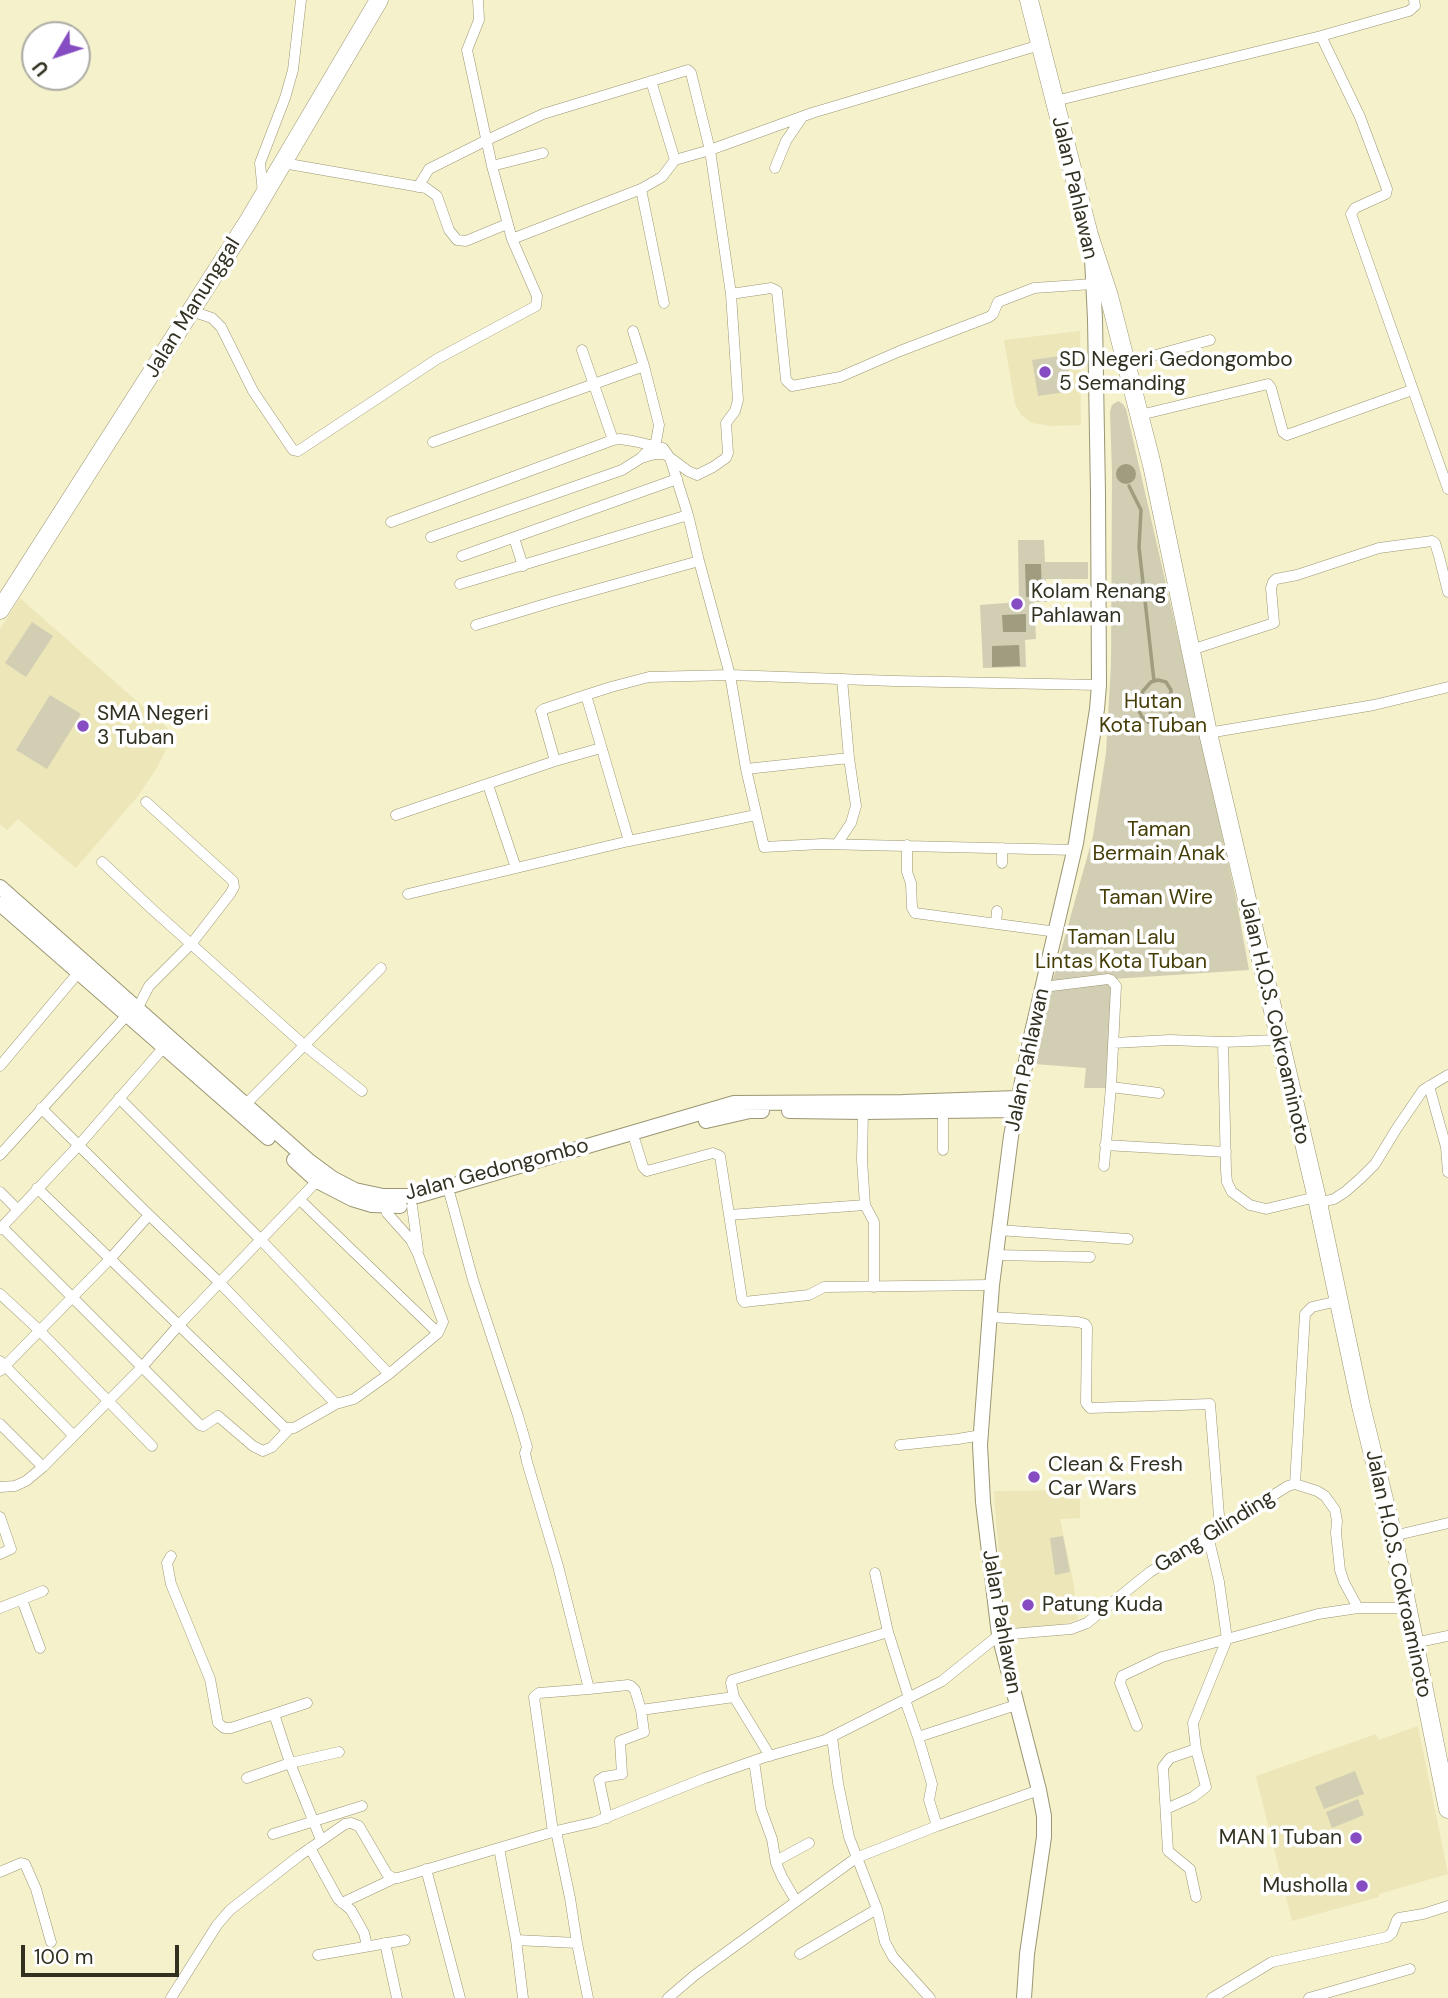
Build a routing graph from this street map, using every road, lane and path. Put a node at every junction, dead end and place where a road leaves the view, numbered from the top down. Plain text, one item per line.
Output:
1 (301, 0) edge
2 (379, 0) edge
3 (478, 0) edge
4 (1029, 0) edge
5 (1414, 0) edge
6 (1321, 36) junction
7 (1040, 45) junction
8 (651, 81) junction
9 (1055, 101) junction
10 (801, 118) junction
11 (486, 140) junction
12 (710, 150) junction
13 (543, 153) dead end
14 (675, 160) junction
15 (283, 163) junction
16 (492, 166) junction
17 (775, 168) dead end
18 (418, 187) junction
19 (641, 189) junction
20 (263, 197) junction
21 (507, 223) junction
22 (1089, 235) junction
23 (512, 239) junction
24 (1093, 284) junction
25 (731, 294) junction
26 (664, 303) dead end
27 (191, 311) junction
28 (633, 331) dead end
29 (1210, 340) dead end
30 (582, 350) dead end
31 (1127, 363) junction
32 (644, 366) junction
33 (593, 383) junction
34 (1412, 390) junction
35 (1140, 415) junction
36 (613, 440) junction
37 (433, 442) dead end
38 (653, 445) junction
39 (641, 458) junction
40 (670, 458) junction
41 (677, 479) junction
42 (1448, 489) edge
43 (688, 514) junction
44 (391, 522) dead end
45 (431, 537) dead end
46 (514, 538) junction
47 (462, 556) dead end
48 (699, 561) junction
49 (523, 566) junction
50 (460, 584) dead end
51 (1448, 592) edge
52 (0, 610) edge
53 (476, 625) dead end
54 (1191, 650) junction
55 (730, 675) junction
56 (842, 678) junction
57 (1099, 685) junction
58 (1448, 687) edge
59 (586, 695) junction
60 (1208, 733) junction
61 (601, 748) junction
62 (849, 758) junction
63 (555, 761) junction
64 (746, 769) junction
65 (488, 785) junction
66 (146, 802) dead end
67 (396, 815) dead end
68 (756, 816) junction
69 (629, 841) junction
70 (837, 844) junction
71 (907, 845) junction
72 (1002, 848) junction
73 (1075, 850) junction
74 (102, 862) dead end
75 (1002, 863) dead end
76 (516, 868) junction
77 (0, 887) edge
78 (408, 894) dead end
79 (0, 904) edge
80 (997, 911) dead end
81 (996, 924) junction
82 (1056, 932) junction
83 (192, 943) junction
84 (381, 968) dead end
85 (78, 973) junction
86 (1043, 987) junction
87 (132, 1014) junction
88 (1278, 1040) junction
89 (1223, 1042) junction
90 (1113, 1043) junction
91 (304, 1045) junction
92 (164, 1047) junction
93 (0, 1066) edge
94 (1448, 1075) edge
95 (1429, 1086) junction
96 (1111, 1087) junction
97 (362, 1091) dead end
98 (1159, 1093) dead end
99 (119, 1098) junction
100 (1016, 1104) junction
101 (245, 1105) junction
102 (41, 1108) junction
103 (943, 1111) junction
104 (863, 1112) junction
105 (684, 1123) junction
106 (635, 1141) junction
107 (79, 1144) junction
108 (1105, 1145) junction
109 (943, 1150) dead end
110 (1226, 1152) junction
111 (0, 1155) edge
112 (1104, 1166) dead end
113 (1448, 1172) edge
114 (317, 1181) junction
115 (37, 1188) junction
116 (0, 1192) edge
117 (450, 1195) junction
118 (300, 1200) junction
119 (1317, 1200) junction
120 (383, 1201) junction
121 (865, 1205) junction
122 (412, 1206) junction
123 (18, 1210) junction
124 (729, 1214) junction
125 (149, 1215) junction
126 (1, 1228) edge
127 (998, 1230) junction
128 (1128, 1239) dead end
129 (261, 1240) junction
130 (418, 1254) junction
131 (995, 1255) junction
132 (1090, 1257) dead end
133 (110, 1259) junction
134 (220, 1283) junction
135 (992, 1285) junction
136 (874, 1287) junction
137 (0, 1294) edge
138 (71, 1297) junction
139 (1338, 1301) junction
140 (990, 1317) junction
141 (178, 1325) junction
142 (38, 1330) junction
143 (438, 1334) junction
144 (2, 1366) edge
145 (142, 1367) junction
146 (389, 1374) junction
147 (107, 1401) junction
148 (336, 1404) junction
149 (0, 1424) edge
150 (289, 1429) junction
151 (981, 1434) junction
152 (73, 1435) junction
153 (900, 1445) dead end
154 (152, 1446) dead end
155 (43, 1467) junction
156 (1295, 1484) junction
157 (0, 1487) edge
158 (0, 1517) edge
159 (1448, 1523) edge
160 (1220, 1528) junction
161 (1208, 1536) junction
162 (1393, 1536) junction
163 (0, 1554) edge
164 (171, 1556) dead end
165 (875, 1573) dead end
166 (43, 1591) dead end
167 (22, 1600) junction
168 (0, 1608) edge
169 (1358, 1608) junction
170 (1406, 1608) junction
171 (888, 1632) junction
172 (999, 1635) junction
173 (1448, 1636) edge
174 (1227, 1639) junction
175 (1414, 1643) junction
176 (40, 1648) dead end
177 (589, 1689) junction
178 (734, 1696) junction
179 (907, 1699) junction
180 (307, 1703) dead end
181 (1016, 1705) junction
182 (641, 1710) junction
183 (274, 1714) junction
184 (1137, 1726) dead end
185 (832, 1737) junction
186 (918, 1737) junction
187 (1196, 1749) junction
188 (339, 1752) dead end
189 (771, 1756) junction
190 (754, 1761) junction
191 (290, 1763) junction
192 (247, 1778) dead end
193 (1039, 1790) junction
194 (362, 1806) dead end
195 (1166, 1809) junction
196 (1448, 1810) edge
197 (607, 1818) junction
198 (313, 1822) junction
199 (937, 1826) junction
200 (554, 1832) junction
201 (273, 1834) dead end
202 (321, 1840) junction
203 (809, 1843) dead end
204 (499, 1847) junction
205 (310, 1848) junction
206 (856, 1858) junction
207 (776, 1861) junction
208 (426, 1869) junction
209 (0, 1872) edge
210 (395, 1878) junction
211 (1196, 1896) dead end
212 (796, 1901) junction
213 (342, 1903) junction
214 (1448, 1906) edge
215 (877, 1909) junction
216 (405, 1940) dead end
217 (516, 1940) junction
218 (51, 1942) dead end
219 (385, 1943) junction
220 (577, 1943) junction
221 (367, 1946) junction
222 (800, 1954) dead end
223 (317, 1955) dead end
224 (1410, 1969) dead end
225 (1334, 1995) edge
226 (672, 1997) edge
227 (171, 1998) edge
228 (397, 1998) edge
229 (460, 1998) edge
230 (523, 1998) edge
231 (588, 1998) edge
232 (930, 1998) edge
233 (1024, 1998) edge
234 (1212, 1998) edge
235 (1309, 1998) edge

1 - 20 street
2 - 15 highway, Jalan Manunggal
3 - 11 street
4 - 7 highway, Jalan Pahlawan
5 - 6 street
6 - 9 street
6 - 34 street
7 - 9 highway, Jalan Pahlawan
7 - 10 street
8 - 11 street
8 - 12 street
8 - 14 street
9 - 22 highway, Jalan Pahlawan
10 - 12 street
10 - 17 street
11 - 16 street
11 - 18 street
12 - 14 street
12 - 25 street
13 - 16 street
14 - 19 street
15 - 18 street
15 - 20 highway, Jalan Manunggal
16 - 21 street
18 - 21 street
19 - 23 street
19 - 26 street
20 - 27 highway, Jalan Manunggal
21 - 23 street
22 - 24 street, Jalan Pahlawan
22 - 31 highway, Jalan H.O.S. Cokroaminoto
23 - 27 street
24 - 25 street
24 - 57 street, Jalan Pahlawan
25 - 40 street
27 - 52 highway, Jalan Manunggal
28 - 32 street
29 - 31 street
30 - 33 street
31 - 35 highway, Jalan H.O.S. Cokroaminoto
32 - 33 street
32 - 38 street
33 - 36 street
33 - 37 street
34 - 35 street
34 - 42 street
35 - 54 highway, Jalan H.O.S. Cokroaminoto
36 - 38 street
36 - 44 street
38 - 39 street
38 - 40 street
39 - 40 street
39 - 45 street
40 - 41 street
41 - 43 street
41 - 46 street
43 - 48 street
43 - 49 street
46 - 47 street
46 - 49 street
48 - 53 street
48 - 55 street
49 - 50 street
51 - 54 street
54 - 60 highway, Jalan H.O.S. Cokroaminoto
55 - 56 street
55 - 59 street
55 - 64 street
56 - 57 street
56 - 62 street
57 - 73 street, Jalan Pahlawan
58 - 60 street
59 - 61 street
59 - 63 street
60 - 88 highway, Jalan H.O.S. Cokroaminoto
61 - 63 street
61 - 69 street
62 - 64 street
62 - 70 street
63 - 65 street
64 - 68 street
65 - 67 street
65 - 76 street
66 - 83 street
68 - 69 street
68 - 70 street
69 - 76 street
70 - 71 street
71 - 72 street
71 - 81 street
72 - 73 street
72 - 75 street
73 - 82 street, Jalan Pahlawan
74 - 83 street
76 - 78 street
77 - 87 street, Jalan Gedongombo
79 - 85 street, Jalan Gedongombo
80 - 81 street
81 - 82 street
82 - 86 street, Jalan Pahlawan
83 - 87 street
83 - 91 street
84 - 91 street
85 - 87 street, Jalan Gedongombo
85 - 93 street
86 - 90 street
86 - 100 street, Jalan Pahlawan
87 - 92 street, Jalan Gedongombo
87 - 101 street, Jalan Gedongombo
87 - 102 street
88 - 89 street
88 - 119 highway, Jalan H.O.S. Cokroaminoto
89 - 90 street
89 - 110 street
90 - 96 street
91 - 97 street
91 - 101 street
92 - 99 street
92 - 114 street, Jalan Gedongombo
94 - 95 street
95 - 113 street
95 - 119 street
96 - 98 street
96 - 108 street
99 - 107 street
99 - 129 street
100 - 103 street, Jalan Gedongombo
100 - 105 street, Jalan Gedongombo
100 - 127 street, Jalan Pahlawan
101 - 120 street, Jalan Gedongombo
102 - 107 street
102 - 111 street
103 - 104 street, Jalan Gedongombo
103 - 109 street
104 - 105 street, Jalan Gedongombo
104 - 121 street
105 - 106 street, Jalan Gedongombo
105 - 120 street, Jalan Gedongombo
106 - 117 street, Jalan Gedongombo
106 - 124 street
107 - 115 street
107 - 125 street
108 - 110 street
108 - 112 street
110 - 119 street
114 - 118 street
114 - 120 street, Jalan Gedongombo
115 - 123 street
115 - 133 street
116 - 123 street
117 - 122 street, Jalan Gedongombo
117 - 177 street
118 - 129 street
118 - 143 street
119 - 139 highway, Jalan H.O.S. Cokroaminoto
120 - 122 street, Jalan Gedongombo
120 - 130 street
121 - 124 street
121 - 136 street
122 - 130 street
123 - 126 street
124 - 136 street
125 - 133 street
125 - 134 street
126 - 138 street
127 - 128 street
127 - 131 street, Jalan Pahlawan
129 - 134 street
129 - 146 street
130 - 143 street
131 - 132 street
131 - 135 street, Jalan Pahlawan
133 - 138 street
133 - 141 street
134 - 141 street
134 - 148 street
135 - 136 street
135 - 140 street, Jalan Pahlawan
137 - 142 street
138 - 142 street
138 - 145 street
139 - 156 street
139 - 162 highway, Jalan H.O.S. Cokroaminoto
140 - 151 street, Jalan Pahlawan
140 - 160 street
141 - 145 street
141 - 150 street
142 - 144 street
142 - 147 street
143 - 146 street
144 - 152 street
145 - 147 street
145 - 150 street
146 - 148 street
147 - 152 street
147 - 154 street
148 - 150 street
149 - 155 street
151 - 153 street
151 - 172 street, Jalan Pahlawan
152 - 155 street
155 - 157 street
156 - 160 street, Gang Glinding
156 - 169 street, Gang Glinding
158 - 163 street
159 - 162 street
160 - 161 street, Gang Glinding
161 - 172 street, Gang Glinding
161 - 174 street
162 - 170 highway, Jalan H.O.S. Cokroaminoto
164 - 183 street
165 - 171 street
166 - 167 street
167 - 168 street
167 - 176 street
169 - 170 street
169 - 174 street
170 - 175 highway, Jalan H.O.S. Cokroaminoto
171 - 178 street
171 - 179 street
172 - 179 street
172 - 181 street, Jalan Pahlawan
173 - 175 street
174 - 184 street
174 - 187 street
175 - 196 highway, Jalan H.O.S. Cokroaminoto
177 - 182 street
177 - 200 street
178 - 182 street
178 - 189 street
179 - 185 street
179 - 186 street
180 - 183 street
181 - 186 street
181 - 193 street, Jalan Pahlawan
182 - 197 street
183 - 191 street
185 - 189 street
185 - 206 street
186 - 199 street
187 - 195 street
187 - 195 street
188 - 191 street
189 - 190 street
190 - 197 street
190 - 207 street
191 - 192 street
191 - 198 street
193 - 199 street
193 - 233 street, Jalan Pahlawan
194 - 198 street
195 - 211 street
197 - 200 street
198 - 201 street
198 - 202 street
199 - 206 street
200 - 204 street
200 - 220 street
202 - 205 street
202 - 210 street
203 - 207 street
204 - 208 street
204 - 217 street
205 - 213 street
205 - 227 street
206 - 212 street
206 - 215 street
207 - 212 street
208 - 210 street
208 - 229 street
209 - 218 street
210 - 213 street
212 - 226 street
213 - 221 street
214 - 234 street
215 - 222 street
215 - 232 street
216 - 219 street
217 - 220 street
217 - 230 street
219 - 221 street
219 - 228 street
220 - 231 street
221 - 223 street
224 - 225 street
225 - 235 street

